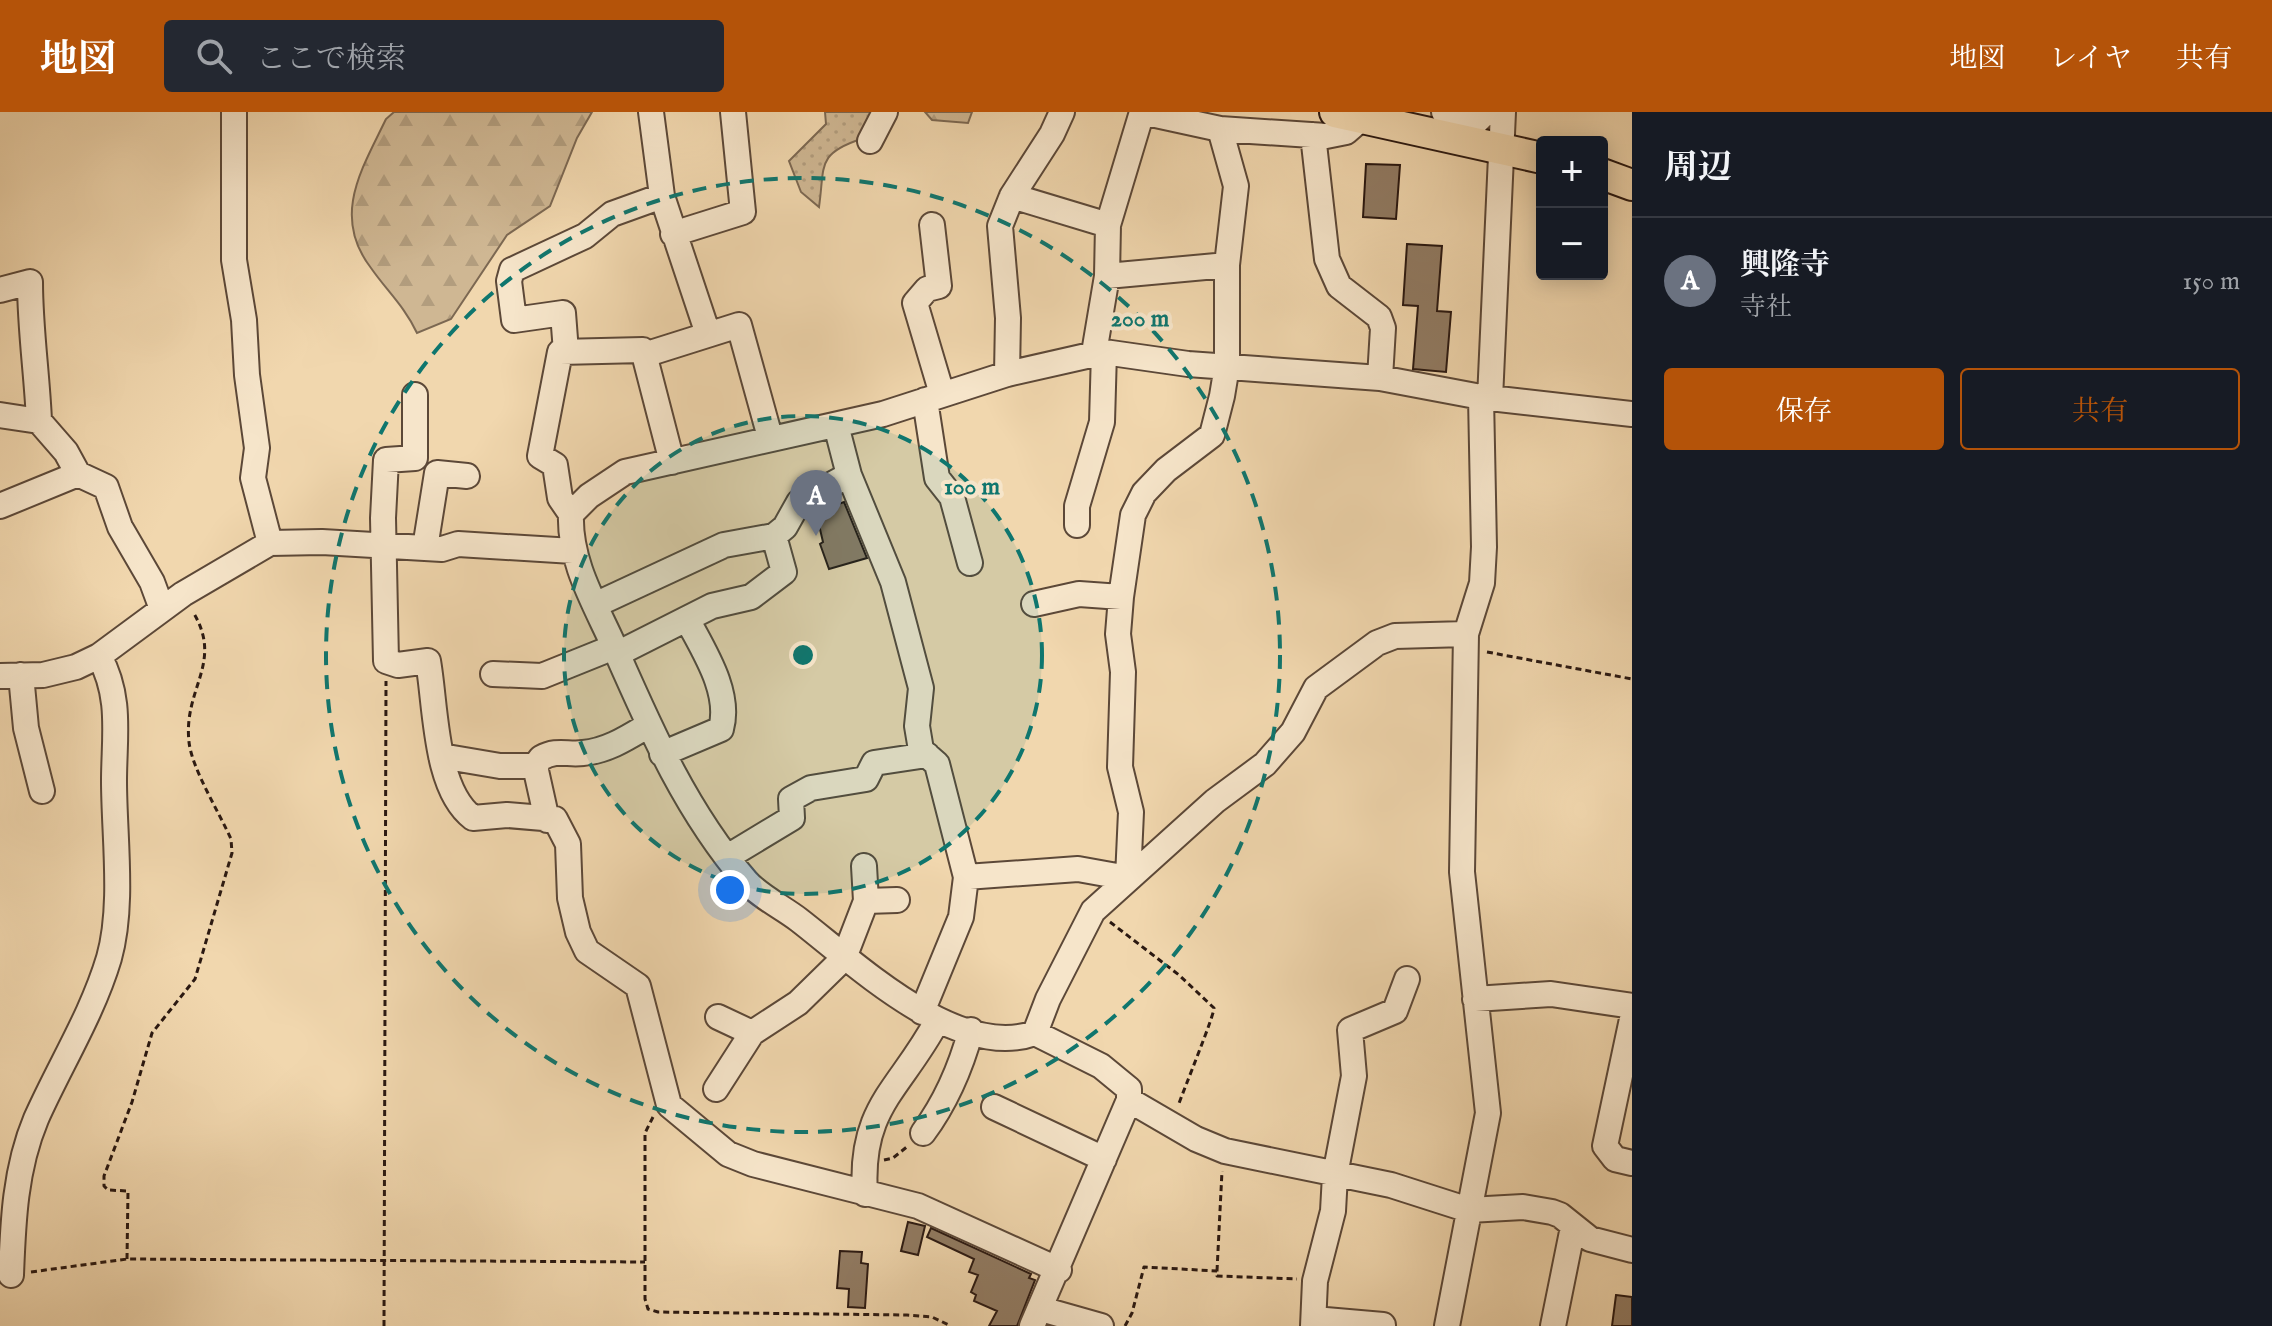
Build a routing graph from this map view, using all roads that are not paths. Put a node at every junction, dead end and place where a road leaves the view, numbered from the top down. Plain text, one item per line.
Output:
1 (234, 112) edge
2 (651, 112) edge
3 (733, 112) edge
4 (885, 112) edge
5 (1142, 112) edge
6 (1444, 112) edge
7 (1486, 112) edge
8 (1503, 112) edge
9 (1061, 113) edge
10 (1349, 115) edge
11 (1220, 129) junction
12 (1313, 135) junction
13 (870, 141) dead end
14 (1501, 149) junction
15 (1536, 157) edge
16 (1608, 176) edge
17 (1632, 185) edge
18 (662, 196) junction
19 (1012, 196) junction
20 (932, 225) dead end
21 (1108, 225) junction
22 (673, 234) junction
23 (1227, 265) junction
24 (1107, 276) junction
25 (0, 290) edge
26 (708, 334) junction
27 (566, 352) junction
28 (1099, 353) junction
29 (644, 355) junction
30 (1227, 366) junction
31 (1007, 374) junction
32 (1380, 378) junction
33 (415, 395) dead end
34 (933, 397) junction
35 (1486, 398) junction
36 (1632, 414) edge
37 (0, 415) edge
38 (39, 421) junction
39 (836, 425) junction
40 (770, 437) junction
41 (672, 462) junction
42 (78, 474) junction
43 (849, 475) junction
44 (467, 476) dead end
45 (0, 506) edge
46 (571, 514) junction
47 (1077, 525) dead end
48 (774, 536) junction
49 (270, 543) junction
50 (386, 546) junction
51 (425, 548) junction
52 (573, 551) junction
53 (970, 563) dead end
54 (1121, 597) junction
55 (1034, 604) dead end
56 (595, 605) junction
57 (162, 609) junction
58 (688, 621) junction
59 (1466, 634) junction
60 (616, 650) junction
61 (99, 656) junction
62 (493, 674) dead end
63 (10, 676) edge
64 (647, 726) junction
65 (662, 754) junction
66 (927, 755) junction
67 (441, 756) junction
68 (535, 766) junction
69 (42, 791) dead end
70 (547, 820) junction
71 (729, 856) junction
72 (864, 866) dead end
73 (966, 877) junction
74 (1128, 878) junction
75 (897, 900) dead end
76 (866, 901) junction
77 (844, 958) junction
78 (1407, 979) dead end
79 (1475, 999) junction
80 (1632, 1006) edge
81 (718, 1017) dead end
82 (930, 1017) junction
83 (1632, 1019) edge
84 (971, 1030) junction
85 (752, 1033) junction
86 (1035, 1033) junction
87 (1629, 1049) edge
88 (716, 1089) dead end
89 (1129, 1100) junction
90 (994, 1107) dead end
91 (923, 1133) road end
92 (1104, 1159) junction
93 (10, 1161) edge
94 (1632, 1163) edge
95 (1335, 1175) junction
96 (865, 1194) junction
97 (1469, 1210) junction
98 (1573, 1227) junction
99 (1632, 1250) edge
100 (1059, 1270) junction
101 (11, 1275) road end
102 (1036, 1317) edge
103 (1313, 1322) edge
104 (1383, 1325) edge
105 (1101, 1326) edge
106 (1447, 1326) edge
107 (1553, 1326) edge

1 - 49 street
2 - 18 street
3 - 22 street
4 - 13 street
5 - 11 street
5 - 21 street
6 - 7 street
8 - 14 street
9 - 19 street
10 - 12 street
10 - 14 main road
11 - 12 street
11 - 23 street
12 - 32 street
14 - 15 main road
14 - 35 street
16 - 17 main road
18 - 22 street
18 - 27 street
19 - 21 street
19 - 31 street
20 - 34 street
21 - 24 street
22 - 26 street
23 - 24 street
23 - 30 street
24 - 28 street
25 - 38 street
26 - 29 street
26 - 40 street
27 - 29 street
27 - 46 street
28 - 30 street
28 - 31 street
28 - 47 street
29 - 41 street
30 - 32 street
30 - 54 street
31 - 34 street
32 - 35 street
33 - 50 street
34 - 39 street
34 - 53 street
35 - 36 street
35 - 59 street
37 - 38 street
38 - 42 street
39 - 40 street
39 - 43 street
40 - 41 street
41 - 46 street
42 - 45 street
42 - 57 street
43 - 48 street
43 - 66 street
44 - 51 street
46 - 52 street
48 - 56 street
48 - 58 street
49 - 50 street
49 - 57 street
50 - 51 street
50 - 67 street
51 - 52 street
52 - 56 street
54 - 55 street
54 - 74 street
56 - 60 street
57 - 61 street
58 - 60 street
58 - 65 street
59 - 74 street
59 - 79 street
60 - 62 street
60 - 64 street
61 - 63 street
61 - 93 street
63 - 69 street
64 - 65 street
64 - 68 street
65 - 71 street
66 - 71 street
66 - 73 street
67 - 68 street
67 - 70 street
68 - 70 street
70 - 96 street
71 - 77 street
72 - 76 street
73 - 74 street
73 - 82 street
74 - 86 street
75 - 76 street
76 - 77 street
77 - 82 street
77 - 85 street
78 - 95 street
79 - 80 street
79 - 97 street
81 - 85 street
82 - 84 street
82 - 96 street
83 - 87 street
84 - 86 street
84 - 91 street
85 - 88 street
86 - 89 street
87 - 94 street
89 - 92 street
89 - 95 street
90 - 92 street
92 - 100 street
93 - 101 street
95 - 97 street
95 - 103 street
96 - 100 street
97 - 98 street
97 - 106 street
98 - 99 street
98 - 107 street
100 - 102 street
102 - 105 street
103 - 104 street

